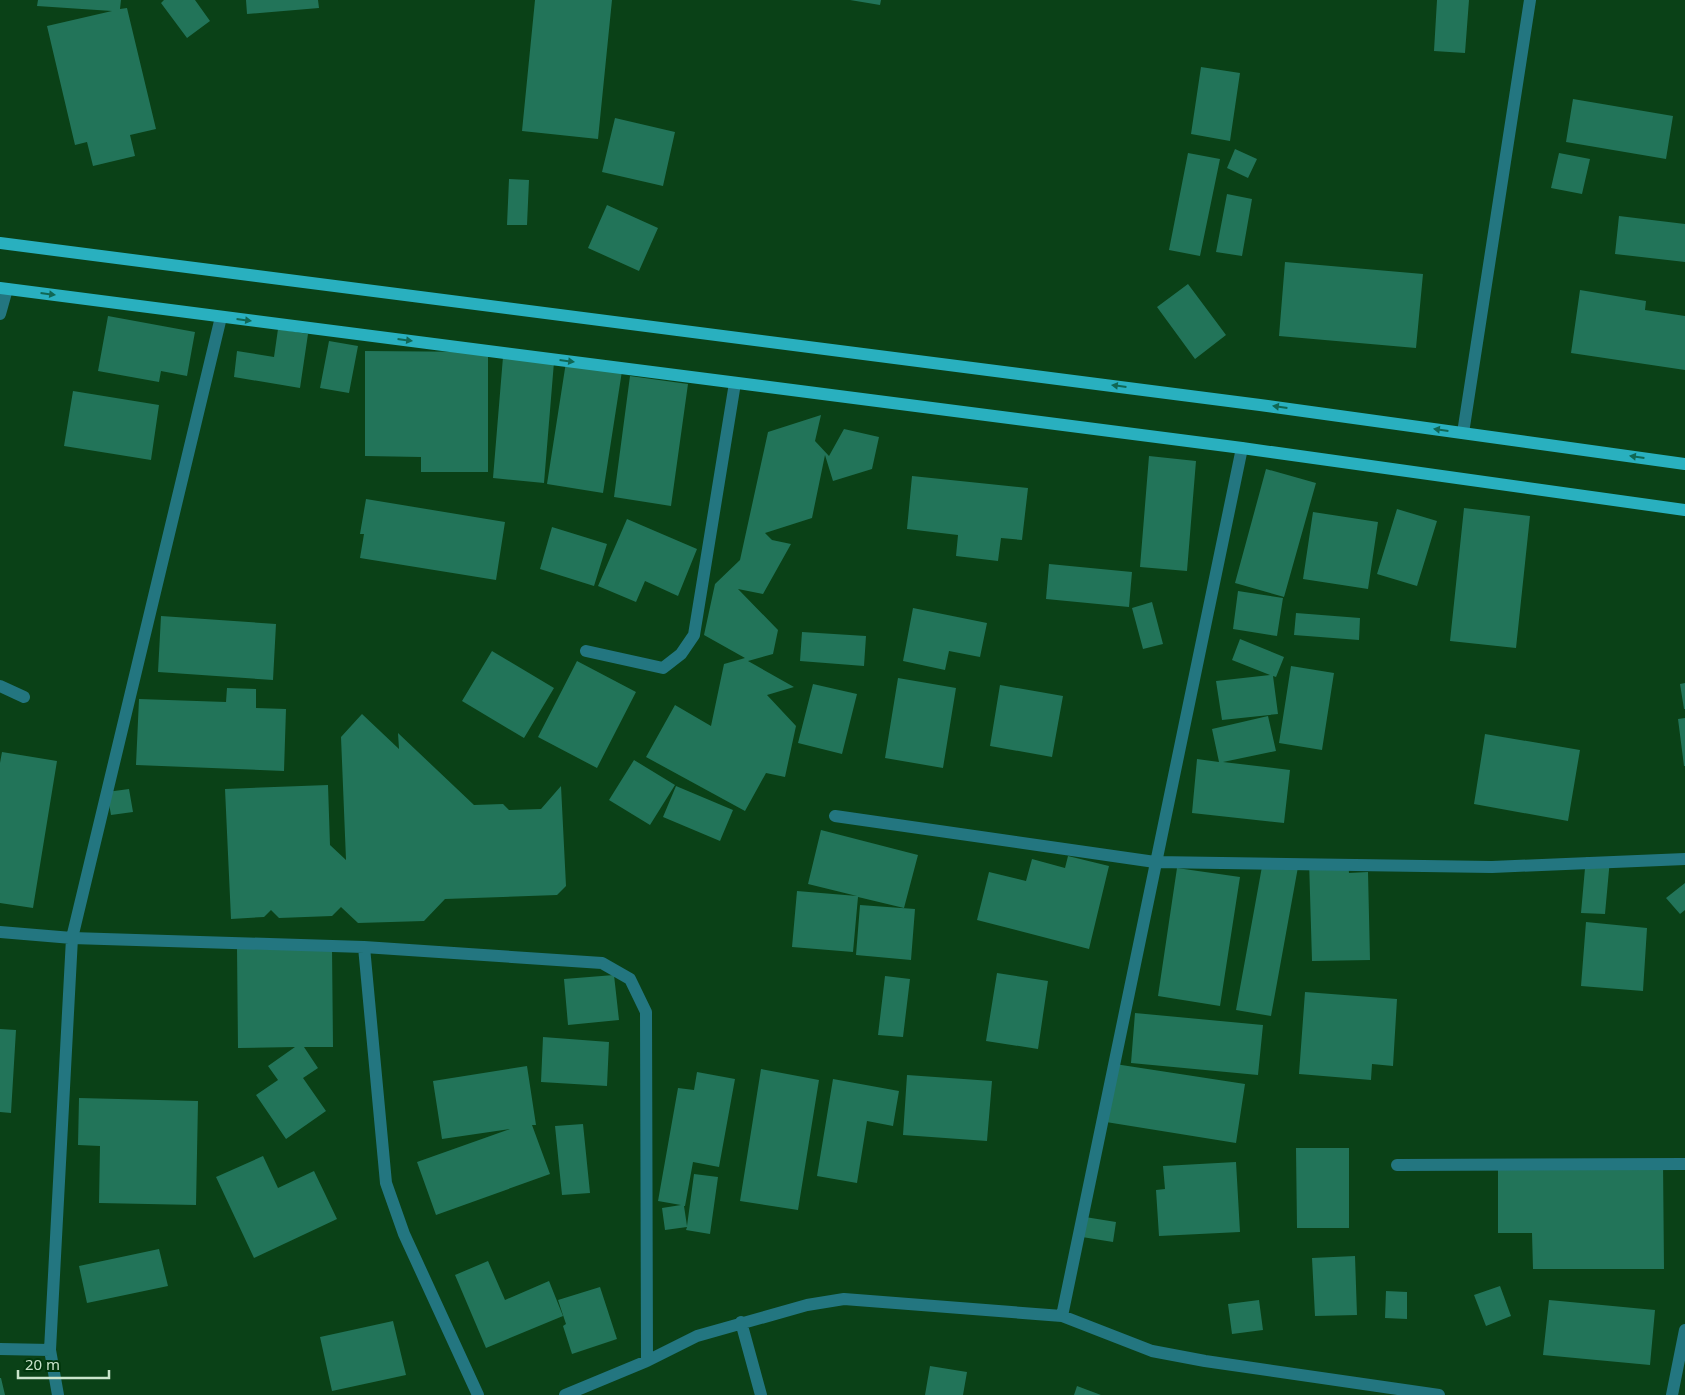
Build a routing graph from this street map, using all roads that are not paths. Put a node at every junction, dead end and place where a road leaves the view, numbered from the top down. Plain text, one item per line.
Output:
1 (1530, 0) edge
2 (0, 243) edge
3 (4, 289) edge
4 (0, 314) edge
5 (221, 317) junction
6 (735, 383) junction
7 (1463, 433) junction
8 (1242, 448) junction
9 (1685, 464) edge
10 (1685, 510) edge
11 (586, 651) dead end
12 (0, 686) edge
13 (24, 697) dead end
14 (835, 816) dead end
15 (1685, 859) edge
16 (1155, 862) junction
17 (0, 932) edge
18 (72, 938) junction
19 (364, 948) junction
20 (1685, 1164) edge
21 (1397, 1165) dead end
22 (1062, 1316) junction
23 (741, 1322) junction
24 (1685, 1330) edge
25 (0, 1348) edge
26 (50, 1350) junction
27 (647, 1361) junction
28 (58, 1395) edge
29 (478, 1395) edge
30 (565, 1395) edge
31 (761, 1395) edge
32 (1439, 1395) edge
33 (1672, 1395) edge

1 - 7 street
7 -> 2 main road
3 - 4 street
3 -> 5 main road
5 -> 6 main road
5 - 18 street
6 - 8 main road
6 - 11 street
9 -> 7 main road
8 - 10 main road
8 - 16 street
12 - 13 street
14 - 16 street
15 - 16 street
16 - 22 street
17 - 18 street
18 - 19 street
18 - 26 street
19 - 27 street
19 - 29 street
20 - 21 street
22 - 23 street
22 - 32 street
23 - 27 street
23 - 31 street
24 - 33 street
25 - 26 street
26 - 28 street
27 - 30 street

